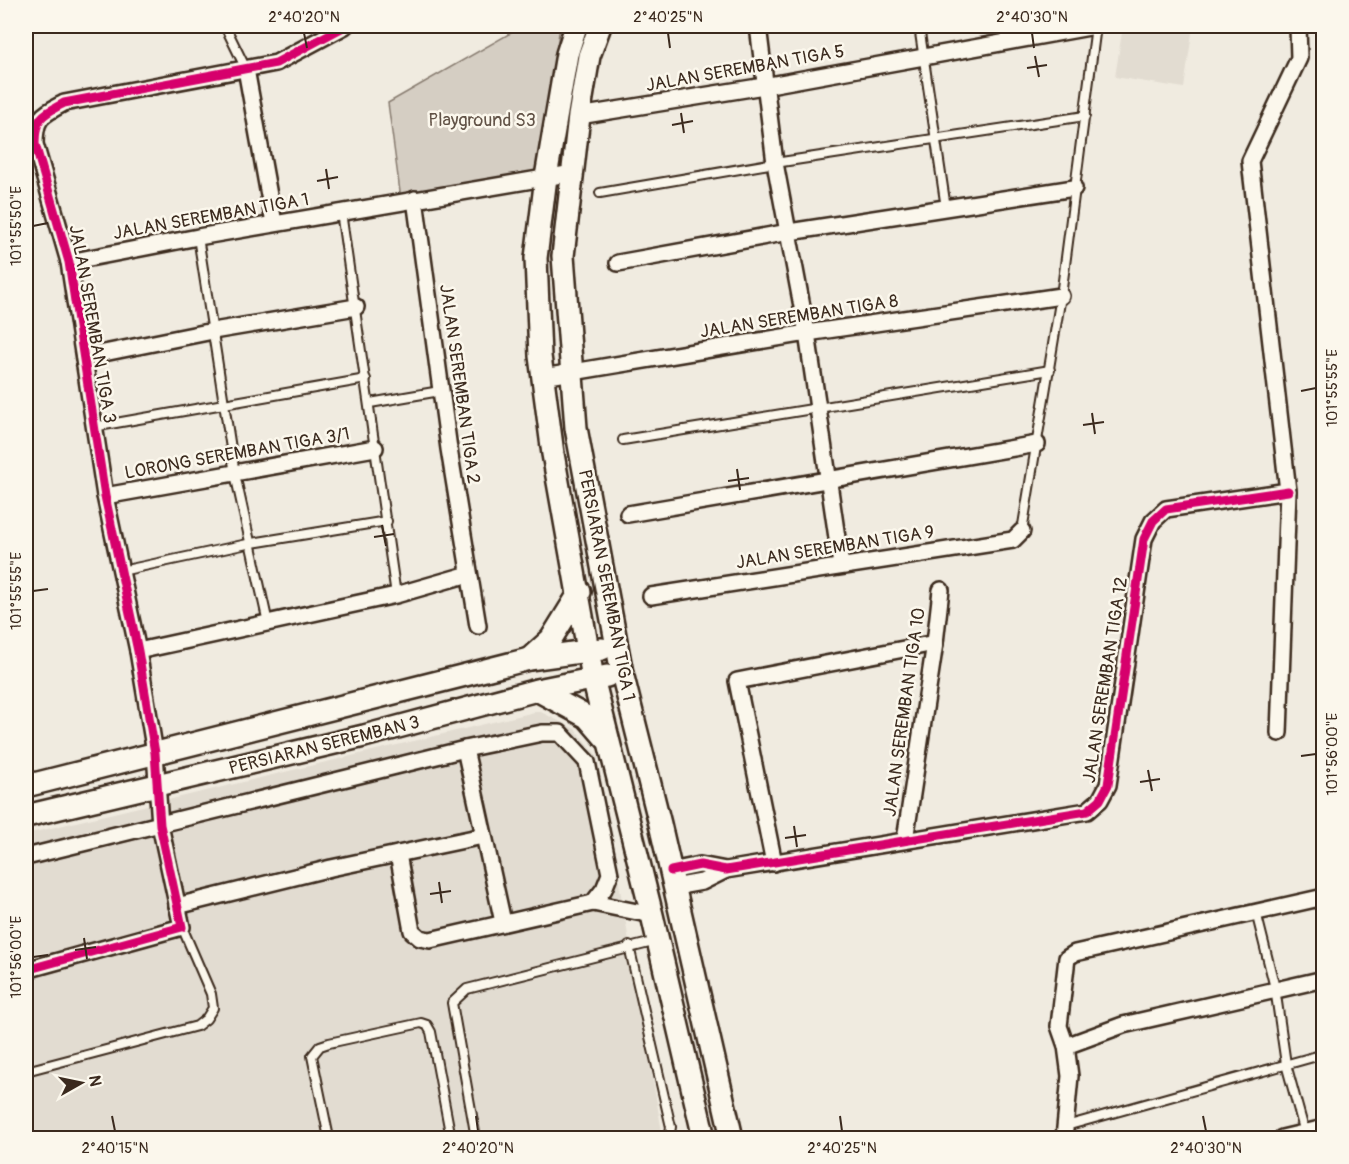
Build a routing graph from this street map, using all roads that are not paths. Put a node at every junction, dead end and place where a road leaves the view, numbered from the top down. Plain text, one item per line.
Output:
1 (225, 26) edge
2 (345, 26) edge
3 (576, 26) edge
4 (600, 26) edge
5 (758, 26) edge
6 (919, 26) edge
7 (1096, 26) edge
8 (1298, 26) edge
9 (923, 56) junction
10 (246, 69) junction
11 (764, 86) junction
12 (579, 116) junction
13 (1085, 116) junction
14 (935, 139) junction
15 (775, 163) junction
16 (573, 173) junction
17 (546, 177) junction
18 (1074, 188) junction
19 (600, 193) dead end
20 (414, 199) junction
21 (946, 208) junction
22 (341, 212) junction
23 (274, 223) junction
24 (789, 232) junction
25 (198, 237) junction
26 (69, 262) junction
27 (618, 263) dead end
28 (1061, 296) junction
29 (356, 307) junction
30 (213, 331) junction
31 (807, 333) junction
32 (84, 357) junction
33 (1050, 370) junction
34 (570, 373) junction
35 (543, 377) junction
36 (366, 379) junction
37 (440, 391) junction
38 (223, 403) junction
39 (369, 403) junction
40 (817, 406) junction
41 (93, 428) junction
42 (623, 440) dead end
43 (1037, 444) junction
44 (375, 448) junction
45 (235, 474) junction
46 (829, 478) junction
47 (1288, 490) junction
48 (105, 496) junction
49 (628, 514) dead end
50 (387, 521) junction
51 (1022, 531) joint
52 (252, 543) junction
53 (841, 566) junction
54 (121, 571) junction
55 (469, 574) junction
56 (941, 590) dead end
57 (580, 592) junction
58 (396, 595) junction
59 (651, 596) dead end
60 (268, 624) junction
61 (478, 626) dead end
62 (936, 644) junction
63 (617, 647) junction
64 (138, 651) junction
65 (589, 651) junction
66 (529, 659) junction
67 (622, 673) junction
68 (593, 678) junction
69 (537, 690) junction
70 (1279, 733) dead end
71 (610, 744) junction
72 (465, 749) junction
73 (154, 753) junction
74 (26, 786) edge
75 (159, 786) junction
76 (26, 816) edge
77 (160, 825) junction
78 (483, 836) junction
79 (905, 840) junction
80 (398, 854) junction
81 (26, 857) edge
82 (774, 862) junction
83 (672, 879) junction
84 (1323, 897) edge
85 (592, 903) junction
86 (177, 906) junction
87 (1256, 912) junction
88 (652, 915) junction
89 (503, 922) junction
90 (182, 927) junction
91 (658, 940) junction
92 (629, 946) junction
93 (26, 970) edge
94 (1323, 979) edge
95 (1275, 988) junction
96 (1066, 1046) junction
97 (1323, 1054) edge
98 (1286, 1064) junction
99 (26, 1071) edge
100 (1323, 1128) edge
101 (1065, 1132) edge
102 (1305, 1133) junction
103 (329, 1138) edge
104 (451, 1138) edge
105 (476, 1138) edge
106 (669, 1138) edge
107 (704, 1138) edge
108 (731, 1138) edge
109 (1282, 1138) edge

1 - 10 lane
2 - 10 street, JALAN SEREMBAN TIGA 3
3 - 17 main road, PERSIARAN SEREMBAN TIGA 1
4 - 12 main road, PERSIARAN SEREMBAN TIGA 1
5 - 11 street
6 - 9 lane
7 - 9 street, JALAN SEREMBAN TIGA 5
7 - 13 lane
8 - 47 street
9 - 11 street, JALAN SEREMBAN TIGA 5
9 - 14 lane
10 - 23 street
10 - 26 street, JALAN SEREMBAN TIGA 3
11 - 12 street, JALAN SEREMBAN TIGA 5
11 - 15 street
12 - 16 main road, PERSIARAN SEREMBAN TIGA 1
13 - 14 lane
13 - 18 lane
14 - 15 lane
14 - 21 lane
15 - 19 lane
15 - 24 street
16 - 17 street, JALAN SEREMBAN TIGA 1
16 - 34 main road, PERSIARAN SEREMBAN TIGA 1
17 - 20 street, JALAN SEREMBAN TIGA 1
17 - 35 main road, PERSIARAN SEREMBAN TIGA 1
18 - 21 street
18 - 28 lane
20 - 22 street, JALAN SEREMBAN TIGA 1
20 - 37 street, JALAN SEREMBAN TIGA 2
21 - 24 street
22 - 23 street, JALAN SEREMBAN TIGA 1
22 - 29 lane
23 - 25 street, JALAN SEREMBAN TIGA 1
24 - 27 street
24 - 31 street
25 - 26 street, JALAN SEREMBAN TIGA 1
25 - 30 lane
26 - 32 street, JALAN SEREMBAN TIGA 3
28 - 31 street, JALAN SEREMBAN TIGA 8
28 - 33 lane
29 - 30 street
29 - 36 lane
30 - 32 street
30 - 38 lane
31 - 34 street, JALAN SEREMBAN TIGA 8
31 - 40 street
32 - 41 street, JALAN SEREMBAN TIGA 3
33 - 40 lane
33 - 43 lane
34 - 35 street, JALAN SEREMBAN TIGA 8
34 - 63 main road, PERSIARAN SEREMBAN TIGA 1
35 - 57 main road, PERSIARAN SEREMBAN TIGA 1
36 - 38 lane
36 - 39 lane
37 - 39 lane
37 - 55 street, JALAN SEREMBAN TIGA 2
38 - 41 lane
38 - 45 lane
39 - 44 lane
40 - 42 lane
40 - 46 street
41 - 48 street, JALAN SEREMBAN TIGA 3
43 - 46 street
43 - 51 lane
44 - 45 street, LORONG SEREMBAN TIGA 3/1
44 - 50 lane
45 - 48 street, LORONG SEREMBAN TIGA 3/1
45 - 52 lane
46 - 49 street
46 - 53 street
47 - 70 street
47 - 79 street, JALAN SEREMBAN TIGA 12
48 - 54 street, JALAN SEREMBAN TIGA 3
50 - 52 lane
50 - 58 lane
51 - 53 street, JALAN SEREMBAN TIGA 9
52 - 54 lane
52 - 60 lane
53 - 59 street, JALAN SEREMBAN TIGA 9
54 - 64 street, JALAN SEREMBAN TIGA 3
55 - 58 street
55 - 61 street, JALAN SEREMBAN TIGA 2
56 - 62 street, JALAN SEREMBAN TIGA 10
57 - 65 main road, PERSIARAN SEREMBAN TIGA 1
57 - 66 main road
58 - 60 street
60 - 64 street
62 - 79 street, JALAN SEREMBAN TIGA 10
62 - 82 street
63 - 65 main road, PERSIARAN SEREMBAN 3
63 - 67 main road, PERSIARAN SEREMBAN TIGA 1
64 - 73 street, JALAN SEREMBAN TIGA 3
65 - 66 main road, PERSIARAN SEREMBAN 3
65 - 68 main road, PERSIARAN SEREMBAN TIGA 1
66 - 73 main road, PERSIARAN SEREMBAN 3
67 - 68 main road, PERSIARAN SEREMBAN 3
67 - 83 main road, PERSIARAN SEREMBAN TIGA 1
68 - 69 main road, PERSIARAN SEREMBAN 3
68 - 71 main road, PERSIARAN SEREMBAN TIGA 1
69 - 71 main road
69 - 75 main road, PERSIARAN SEREMBAN 3
71 - 88 main road, PERSIARAN SEREMBAN TIGA 1
72 - 77 street
72 - 78 street
72 - 85 street
73 - 74 main road, PERSIARAN SEREMBAN 3
73 - 75 street, JALAN SEREMBAN TIGA 3
75 - 76 main road, PERSIARAN SEREMBAN 3
75 - 77 street, JALAN SEREMBAN TIGA 3
77 - 81 street
77 - 86 street, JALAN SEREMBAN TIGA 3
78 - 80 street
78 - 89 street
79 - 82 street, JALAN SEREMBAN TIGA 12
80 - 86 street
80 - 89 street
82 - 83 street, JALAN SEREMBAN TIGA 12
83 - 108 main road, PERSIARAN SEREMBAN TIGA 1
84 - 87 street
85 - 88 street
85 - 89 street
86 - 90 street, JALAN SEREMBAN TIGA 3
87 - 95 lane
87 - 96 street
88 - 91 main road, PERSIARAN SEREMBAN TIGA 1
90 - 93 street
90 - 99 lane
91 - 92 lane
91 - 107 main road, PERSIARAN SEREMBAN TIGA 1
92 - 105 lane
92 - 106 lane
94 - 95 street
95 - 96 street
95 - 98 lane
96 - 101 street
97 - 98 lane
98 - 101 lane
98 - 102 lane
100 - 102 street
102 - 109 street
103 - 104 lane

